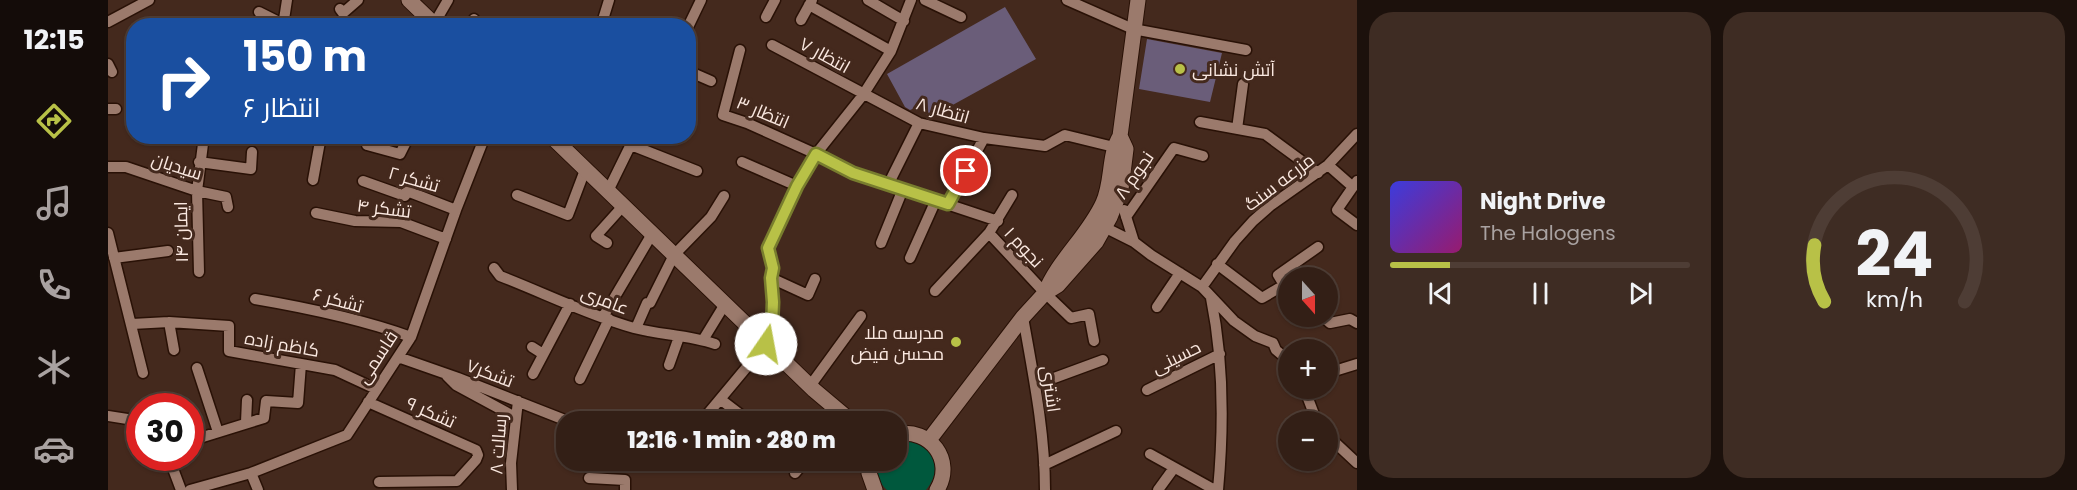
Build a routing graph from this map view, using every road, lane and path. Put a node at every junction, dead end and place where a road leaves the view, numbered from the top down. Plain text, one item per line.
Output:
1 (149, 0) edge
2 (287, 0) edge
3 (358, 0) edge
4 (409, 0) edge
5 (448, 0) edge
6 (609, 0) edge
7 (701, 0) edge
8 (775, 0) edge
9 (868, 0) edge
10 (911, 0) edge
11 (925, 0) edge
12 (1067, 0) edge
13 (1138, 0) edge
14 (811, 2) edge
15 (340, 9) dead end
16 (259, 12) dead end
17 (113, 16) edge
18 (766, 17) dead end
19 (962, 17) dead end
20 (270, 18) edge
21 (284, 18) edge
22 (428, 18) edge
23 (439, 18) edge
24 (603, 18) edge
25 (692, 18) edge
26 (801, 20) dead end
27 (904, 21) junction
28 (1133, 29) junction
29 (772, 45) dead end
30 (740, 50) dead end
31 (1246, 50) dead end
32 (891, 51) junction
33 (696, 74) edge
34 (711, 81) dead end
35 (1243, 84) dead end
36 (863, 94) junction
37 (1200, 122) dead end
38 (919, 123) junction
39 (1237, 129) junction
40 (1357, 134) edge
41 (984, 138) junction
42 (1117, 141) junction
43 (203, 144) edge
44 (320, 144) edge
45 (367, 144) edge
46 (405, 144) edge
47 (482, 144) edge
48 (561, 144) edge
49 (632, 144) edge
50 (639, 144) edge
51 (252, 152) dead end
52 (816, 154) junction
53 (1203, 156) dead end
54 (200, 162) junction
55 (742, 162) dead end
56 (1328, 165) junction
57 (108, 167) edge
58 (585, 170) junction
59 (697, 171) dead end
60 (1318, 173) junction
61 (313, 180) dead end
62 (363, 181) dead end
63 (1356, 183) edge
64 (888, 185) junction
65 (797, 186) junction
66 (903, 189) junction
67 (1121, 189) junction
68 (197, 191) junction
69 (608, 191) junction
70 (517, 195) dead end
71 (1012, 195) dead end
72 (724, 196) dead end
73 (936, 200) junction
74 (948, 204) junction
75 (623, 206) junction
76 (228, 207) dead end
77 (456, 210) junction
78 (316, 213) dead end
79 (1126, 216) junction
80 (1101, 219) junction
81 (998, 221) junction
82 (1357, 225) edge
83 (108, 233) edge
84 (989, 233) junction
85 (652, 234) junction
86 (446, 239) junction
87 (1134, 242) junction
88 (607, 243) dead end
89 (881, 243) dead end
90 (1318, 247) dead end
91 (168, 251) dead end
92 (675, 255) junction
93 (114, 258) junction
94 (910, 258) dead end
95 (1217, 264) junction
96 (1289, 267) edge
97 (199, 272) dead end
98 (497, 272) dead end
99 (1180, 273) junction
100 (771, 278) junction
101 (815, 279) dead end
102 (1202, 287) junction
103 (934, 291) dead end
104 (1278, 291) edge
105 (1045, 293) junction
106 (1211, 298) junction
107 (255, 299) dead end
108 (570, 304) junction
109 (725, 304) junction
110 (1157, 307) dead end
111 (861, 316) dead end
112 (1023, 317) junction
113 (606, 318) junction
114 (1338, 321) edge
115 (169, 322) junction
116 (1357, 323) edge
117 (132, 324) junction
118 (636, 328) junction
119 (411, 337) junction
120 (679, 337) junction
121 (703, 340) junction
122 (1094, 341) dead end
123 (715, 344) dead end
124 (766, 344) junction
125 (532, 347) dead end
126 (174, 350) dead end
127 (1278, 352) edge
128 (543, 354) junction
129 (1220, 354) junction
130 (398, 357) junction
131 (1103, 360) dead end
132 (301, 364) junction
133 (1357, 364) edge
134 (669, 365) dead end
135 (197, 368) dead end
136 (1338, 370) edge
137 (143, 373) dead end
138 (444, 374) junction
139 (533, 374) dead end
140 (580, 379) dead end
141 (1035, 385) junction
142 (810, 386) junction
143 (376, 389) junction
144 (1147, 390) dead end
145 (720, 399) junction
146 (247, 400) dead end
147 (518, 401) junction
148 (368, 402) junction
149 (710, 411) edge
150 (736, 411) edge
151 (837, 411) edge
152 (108, 416) edge
153 (556, 416) edge
154 (515, 417) junction
155 (126, 419) edge
156 (246, 422) junction
157 (1116, 431) dead end
158 (218, 432) junction
159 (907, 432) edge
160 (204, 436) edge
161 (929, 440) junction
162 (1338, 445) edge
163 (1150, 454) dead end
164 (1357, 463) edge
165 (1044, 465) junction
166 (1174, 468) junction
167 (174, 471) edge
168 (869, 471) edge
169 (251, 473) junction
170 (589, 478) dead end
171 (379, 482) dead end
172 (457, 486) edge
173 (1048, 488) edge
174 (182, 490) edge
175 (190, 490) edge
176 (258, 490) edge
177 (512, 490) edge
178 (625, 490) edge
179 (875, 490) edge
180 (937, 490) edge
181 (1158, 490) edge
182 (1216, 490) edge

1 - 17 street
2 - 21 street
3 - 15 street
4 - 22 main road
5 - 23 street
6 - 24 street
7 - 25 street
8 - 18 street
9 - 27 street
10 - 27 street
11 - 19 street
12 - 28 street
13 - 28 main road
14 - 26 street
14 - 32 street
16 - 20 street
27 - 32 street
28 - 31 street
28 - 42 main road
29 - 36 street, انتظار ۷
30 - 52 street, انتظار ۳
32 - 36 street
33 - 34 street
35 - 39 street
36 - 38 street, انتظار ۸
36 - 52 street
37 - 39 street
38 - 41 street, انتظار ۸
38 - 64 street
39 - 60 street
40 - 56 street, مزرعه سنگ
41 - 42 street, انتظار ۸
41 - 74 street
42 - 67 main road
42 - 80 main road
43 - 54 street, ایمان ۱۴
44 - 61 street
45 - 46 street
47 - 77 street, قاسمی
48 - 58 main road
49 - 69 street
50 - 59 street
51 - 54 street
52 - 64 street
52 - 65 street
53 - 79 street, نجوم ۸
54 - 68 street, ایمان ۱۴
55 - 65 street
56 - 60 street, مزرعه سنگ
56 - 63 street
57 - 68 street, سیدیان
58 - 69 main road
58 - 70 street
60 - 95 street, مزرعه سنگ
62 - 77 street, تشکر ۲
63 - 82 street
64 - 66 street
65 - 100 street
66 - 73 street
66 - 89 street
67 - 79 street
67 - 80 main road
68 - 76 street, سیدیان
68 - 97 street, ایمان ۱۴
69 - 75 main road
71 - 81 street, نجوم ۱
72 - 92 street
73 - 74 street
73 - 94 street
74 - 81 street
75 - 85 main road
75 - 88 street
77 - 86 street, قاسمی
78 - 86 street, تشکر ۴
79 - 87 street
80 - 87 street
80 - 105 main road
81 - 84 street, نجوم ۱
83 - 93 street
84 - 103 street
84 - 105 street, نجوم ۱
85 - 92 main road
85 - 113 street
86 - 119 street, قاسمی
87 - 99 street
90 - 96 street
91 - 93 street
92 - 109 main road
92 - 118 street
93 - 117 street
95 - 102 street, مزرعه سنگ
95 - 104 street
98 - 108 street, عامری
99 - 102 street
99 - 110 street
100 - 101 street
100 - 124 street
102 - 106 street
105 - 112 main road
105 - 122 street
106 - 127 street
106 - 129 street
107 - 119 street, تشکر ۶
108 - 113 street, عامری
108 - 128 street
109 - 121 street
109 - 124 main road
111 - 142 street
112 - 141 street, اشتری
112 - 161 main road
113 - 118 street, عامری
113 - 140 street
114 - 116 street
115 - 117 street, کاظم زاده
115 - 126 street
115 - 132 street, کاظم زاده
117 - 137 street
118 - 120 street, عامری
119 - 130 street, قاسمی
120 - 121 street, عامری
120 - 134 street
121 - 123 street, عامری
124 - 142 main road
124 - 145 street
125 - 128 street
128 - 139 street
129 - 144 street, حسینی
129 - 182 street
130 - 138 street, تشکر۷
130 - 143 street, قاسمی
131 - 141 street
132 - 143 street, کاظم زاده
132 - 156 street
133 - 136 street
135 - 158 street
138 - 147 street, تشکر۷
138 - 154 street
141 - 165 street, اشتری
142 - 151 main road
143 - 148 street, قاسمی
145 - 149 street
145 - 150 street
146 - 156 street
147 - 153 street, تشکر۷
147 - 154 street, رسالت ۸
148 - 169 street, قاسمی
148 - 172 street, تشکر ۹
152 - 155 street
154 - 177 street, رسالت ۸
156 - 158 street
157 - 165 street
158 - 160 street
159 - 161 main road
161 - 180 main road
162 - 164 street
163 - 166 street
165 - 173 street, اشتری
166 - 181 street
166 - 182 street
167 - 174 street
168 - 179 main road
169 - 175 street, قاسمی
169 - 176 street
170 - 178 street
171 - 172 street

